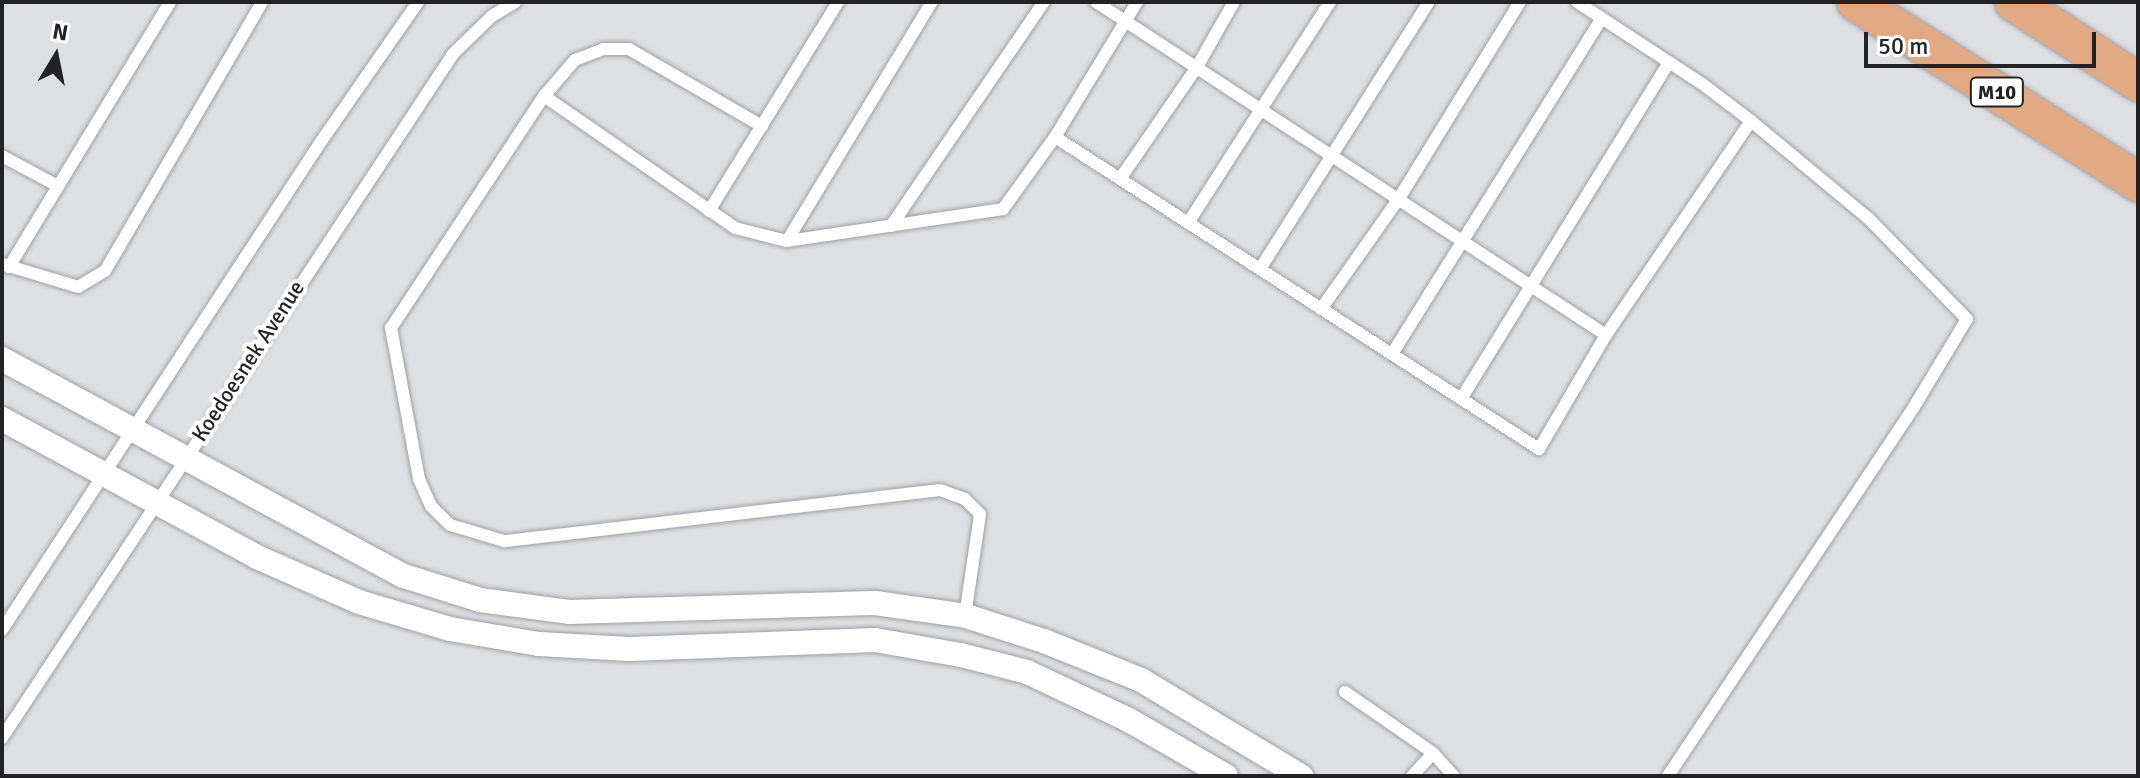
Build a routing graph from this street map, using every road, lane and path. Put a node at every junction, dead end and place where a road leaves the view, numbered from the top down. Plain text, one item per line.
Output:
1 (170, 2) edge
2 (262, 2) edge
3 (418, 2) edge
4 (515, 2) edge
5 (838, 2) edge
6 (932, 2) edge
7 (1044, 2) edge
8 (1096, 2) edge
9 (1137, 2) edge
10 (1234, 2) edge
11 (1330, 2) edge
12 (1429, 2) edge
13 (1520, 2) edge
14 (1577, 2) edge
15 (1856, 2) edge
16 (2014, 2) edge
17 (1602, 18) junction
18 (1125, 21) junction
19 (1669, 62) junction
20 (1197, 67) junction
21 (2138, 82) edge
22 (544, 96) junction
23 (1262, 110) junction
24 (1751, 121) junction
25 (762, 126) junction
26 (1055, 137) junction
27 (2, 156) edge
28 (1333, 157) junction
29 (1120, 179) junction
30 (2138, 182) edge
31 (58, 186) junction
32 (1398, 200) junction
33 (709, 211) junction
34 (1188, 223) junction
35 (891, 226) junction
36 (787, 241) junction
37 (1463, 242) junction
38 (6, 265) edge
39 (1260, 269) junction
40 (1532, 287) junction
41 (1321, 309) junction
42 (1606, 335) junction
43 (1392, 354) junction
44 (2, 359) edge
45 (1461, 399) junction
46 (2, 419) edge
47 (133, 429) junction
48 (185, 459) junction
49 (104, 474) junction
50 (155, 503) junction
51 (965, 616) junction
52 (2, 630) edge
53 (1345, 692) dead end
54 (2, 738) edge
55 (1433, 753) junction
56 (1226, 776) edge
57 (1301, 776) edge
58 (1412, 776) edge
59 (1454, 776) edge
60 (1668, 776) edge

1 - 31 lane
2 - 38 lane
3 - 47 lane
4 - 48 lane, Koedoesnek Avenue
5 - 25 lane
6 - 36 lane
7 - 35 lane
8 - 18 lane
9 - 18 lane
10 - 20 lane
11 - 23 lane
12 - 28 lane
13 - 32 lane
14 - 17 lane
15 - 30 main road, M10
16 - 21 main road
17 - 19 lane
17 - 37 lane
18 - 20 lane
18 - 26 lane
19 - 24 lane
19 - 40 lane
20 - 23 lane
20 - 29 lane
22 - 25 lane
22 - 33 lane
22 - 51 lane
23 - 28 lane
23 - 34 lane
24 - 42 lane
24 - 60 lane
25 - 33 lane
26 - 29 lane
26 - 35 lane
27 - 31 lane
28 - 32 lane
28 - 39 lane
29 - 34 lane
31 - 38 lane
32 - 37 lane
32 - 41 lane
33 - 36 lane
34 - 39 lane
35 - 36 lane
37 - 40 lane
37 - 43 lane
39 - 41 lane
40 - 42 lane
40 - 45 lane
41 - 43 lane
42 - 45 lane
43 - 45 lane
44 - 47 street
46 - 49 street
47 - 48 street
47 - 49 lane
48 - 50 lane, Koedoesnek Avenue
48 - 51 street
49 - 50 street
49 - 52 lane
50 - 54 lane, Koedoesnek Avenue
50 - 56 street
51 - 57 street
53 - 55 lane
55 - 58 lane
55 - 59 lane

